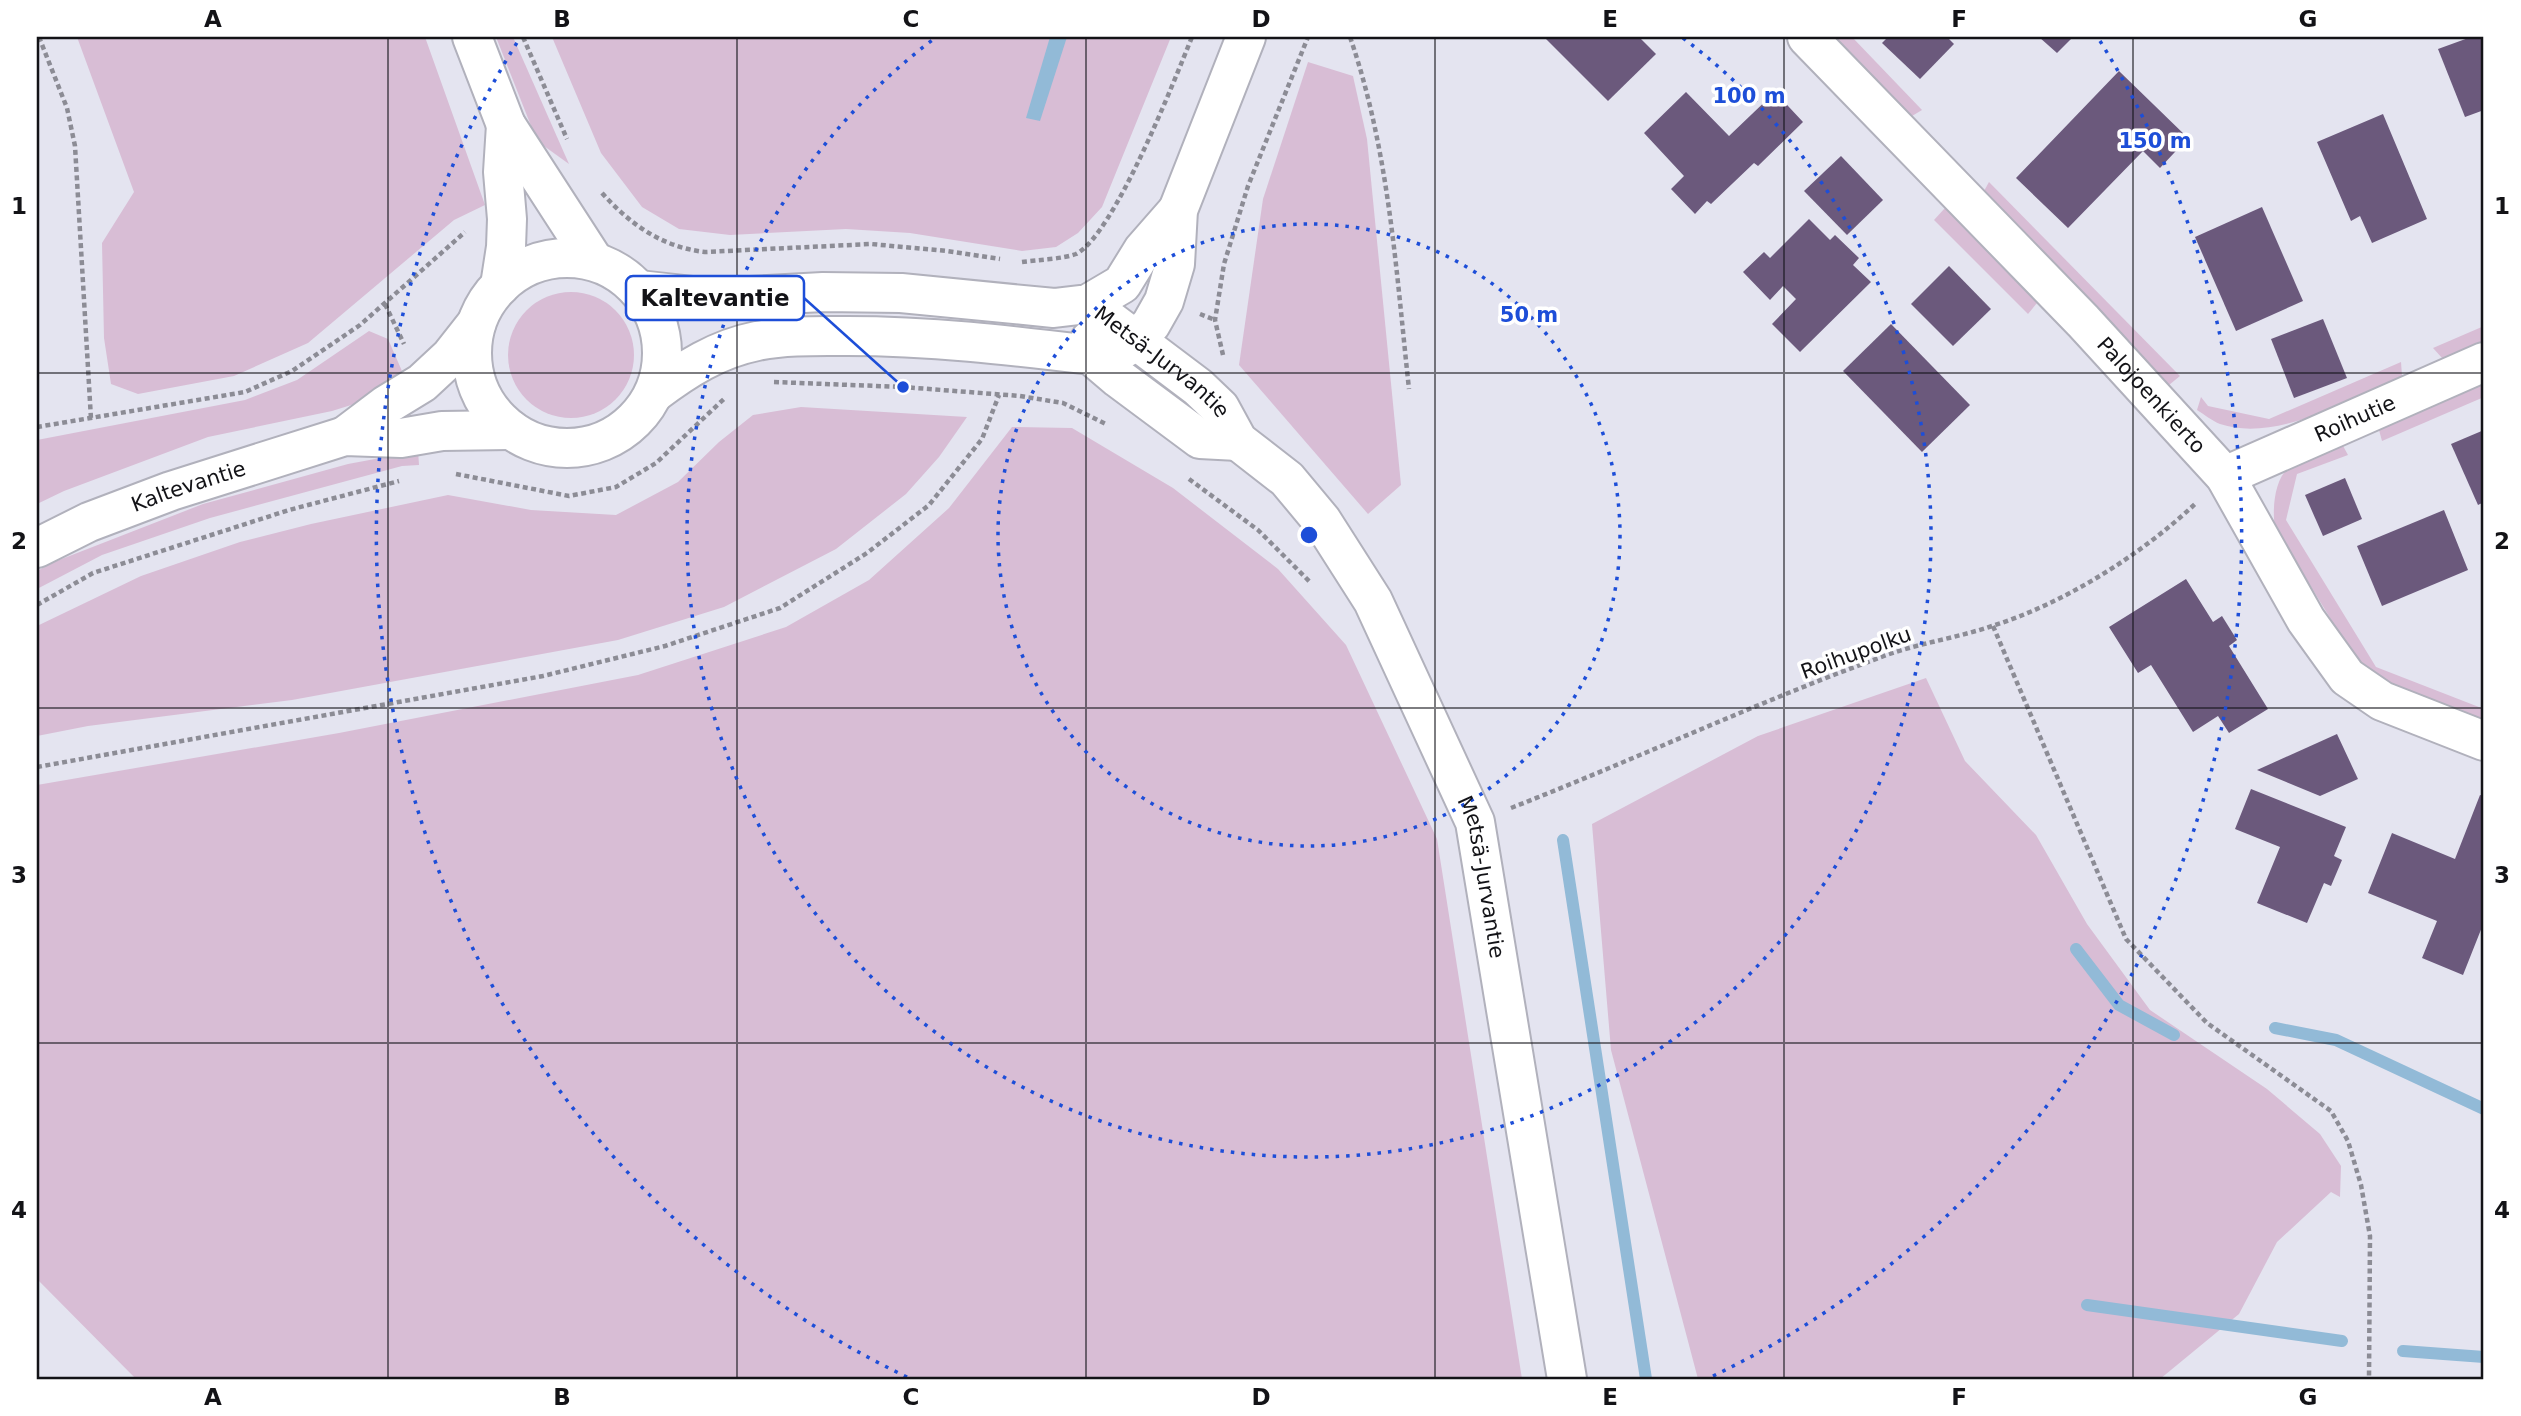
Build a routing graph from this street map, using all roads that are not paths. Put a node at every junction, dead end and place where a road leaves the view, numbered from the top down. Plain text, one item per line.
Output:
1 (472, 37) edge
2 (1246, 37) edge
3 (1807, 37) edge
4 (506, 125) junction
5 (1178, 210) junction
6 (594, 261) junction
7 (500, 286) junction
8 (639, 290) junction
9 (1088, 304) junction
10 (475, 324) junction
11 (1136, 341) junction
12 (1091, 355) junction
13 (2484, 362) edge
14 (654, 393) junction
15 (511, 430) junction
16 (345, 436) junction
17 (1238, 441) junction
18 (2225, 476) junction
19 (37, 548) edge
20 (2484, 741) edge
21 (1567, 1379) edge

1 - 4 street
2 - 5 street
3 - 18 street, Palojoenkierto
4 - 6 street
4 - 7 street
5 - 9 street
5 - 11 street
6 - 7 street
6 - 8 street
7 - 10 street
8 - 9 street
8 - 14 street
9 - 11 street, Metsä-Jurvantie
9 - 12 street, Metsä-Jurvantie
10 - 15 street
10 - 16 street, Kaltevantie
11 - 12 street
11 - 17 street, Metsä-Jurvantie
12 - 14 street
12 - 17 street, Metsä-Jurvantie
13 - 18 street, Roihutie
14 - 15 street
15 - 16 street, Kaltevantie
16 - 19 street, Kaltevantie
17 - 21 street, Metsä-Jurvantie
18 - 20 street, Palojoenkierto

